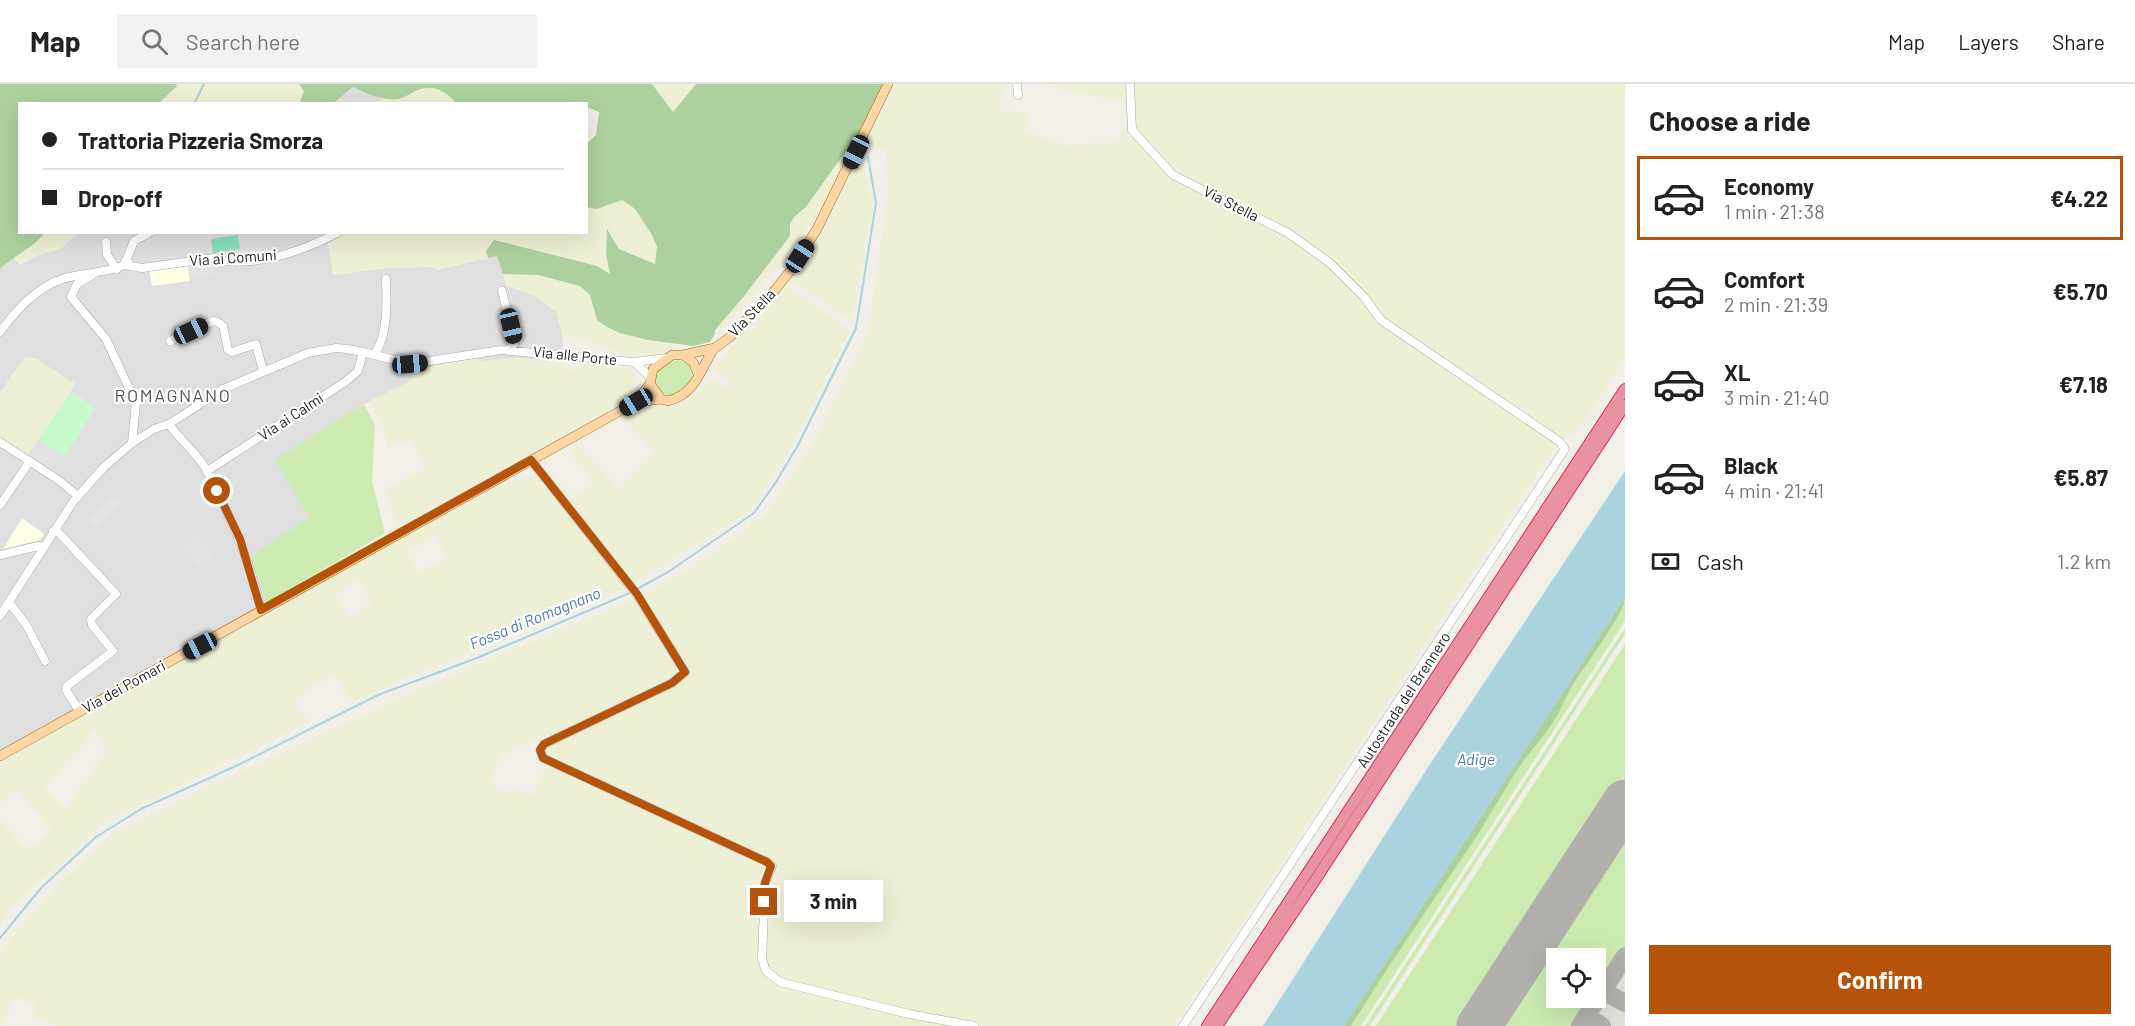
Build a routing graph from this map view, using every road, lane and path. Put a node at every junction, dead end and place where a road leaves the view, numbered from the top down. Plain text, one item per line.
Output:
1 (888, 84) edge
2 (1017, 84) edge
3 (1130, 84) edge
4 (1018, 94) dead end
5 (147, 234) edge
6 (335, 234) edge
7 (106, 242) dead end
8 (124, 265) junction
9 (97, 272) junction
10 (386, 279) dead end
11 (502, 291) dead end
12 (0, 332) edge
13 (170, 341) dead end
14 (714, 348) junction
15 (508, 350) junction
16 (363, 352) junction
17 (374, 355) junction
18 (683, 355) junction
19 (666, 358) junction
20 (634, 362) junction
21 (262, 371) junction
22 (699, 375) junction
23 (650, 381) junction
24 (1625, 389) edge
25 (661, 399) junction
26 (636, 402) junction
27 (1625, 405) edge
28 (169, 424) junction
29 (0, 442) edge
30 (132, 443) junction
31 (531, 460) junction
32 (30, 461) junction
33 (207, 471) junction
34 (78, 496) junction
35 (0, 505) edge
36 (53, 531) junction
37 (44, 547) junction
38 (0, 555) edge
39 (9, 602) junction
40 (261, 610) junction
41 (0, 616) edge
42 (45, 661) dead end
43 (80, 712) junction
44 (0, 756) edge
45 (974, 1026) edge
46 (1183, 1026) edge
47 (1207, 1026) edge
48 (1217, 1026) edge

1 - 14 main road, Via Stella
2 - 4 street
3 - 46 street, Via Stella
5 - 8 street
6 - 8 street, Via ai Comuni
7 - 8 street
8 - 9 street, Via ai Comuni
9 - 12 street, Via ai Comuni
9 - 30 street
10 - 17 street
11 - 15 street
13 - 21 street
14 - 18 main road, Via Stella
14 - 22 main road, Via Stella
15 - 17 street, Via alle Porte
15 - 20 street, Via alle Porte
16 - 17 street, Via alle Porte
16 - 21 street, Via alle Porte
16 - 33 street, Via ai Calmi
18 - 19 main road
18 - 22 main road
19 - 20 street, Via alle Porte
19 - 23 main road, Via dei Pomari
20 - 23 street, Via alle Porte
21 - 28 street, Via alle Porte
22 - 25 main road, Via dei Pomari
23 - 25 main road
23 - 26 main road, Via dei Pomari
24 - 47 highway, Autostrada del Brennero
25 - 26 main road, Via dei Pomari
26 - 31 main road, Via dei Pomari
27 - 48 highway, Autostrada del Brennero
28 - 30 street, Via alle Porte
28 - 33 street
29 - 32 street
30 - 34 street, Via alle Porte
31 - 40 main road, Via dei Pomari
31 - 45 street
32 - 34 street
32 - 35 street
33 - 40 street
34 - 36 street, Via alle Porte
36 - 37 street, Via alle Porte
36 - 43 street
37 - 38 street
37 - 39 street, Via alle Porte
39 - 41 street, Via alle Porte
39 - 42 street
40 - 43 main road, Via dei Pomari
43 - 44 main road, Via dei Pomari

